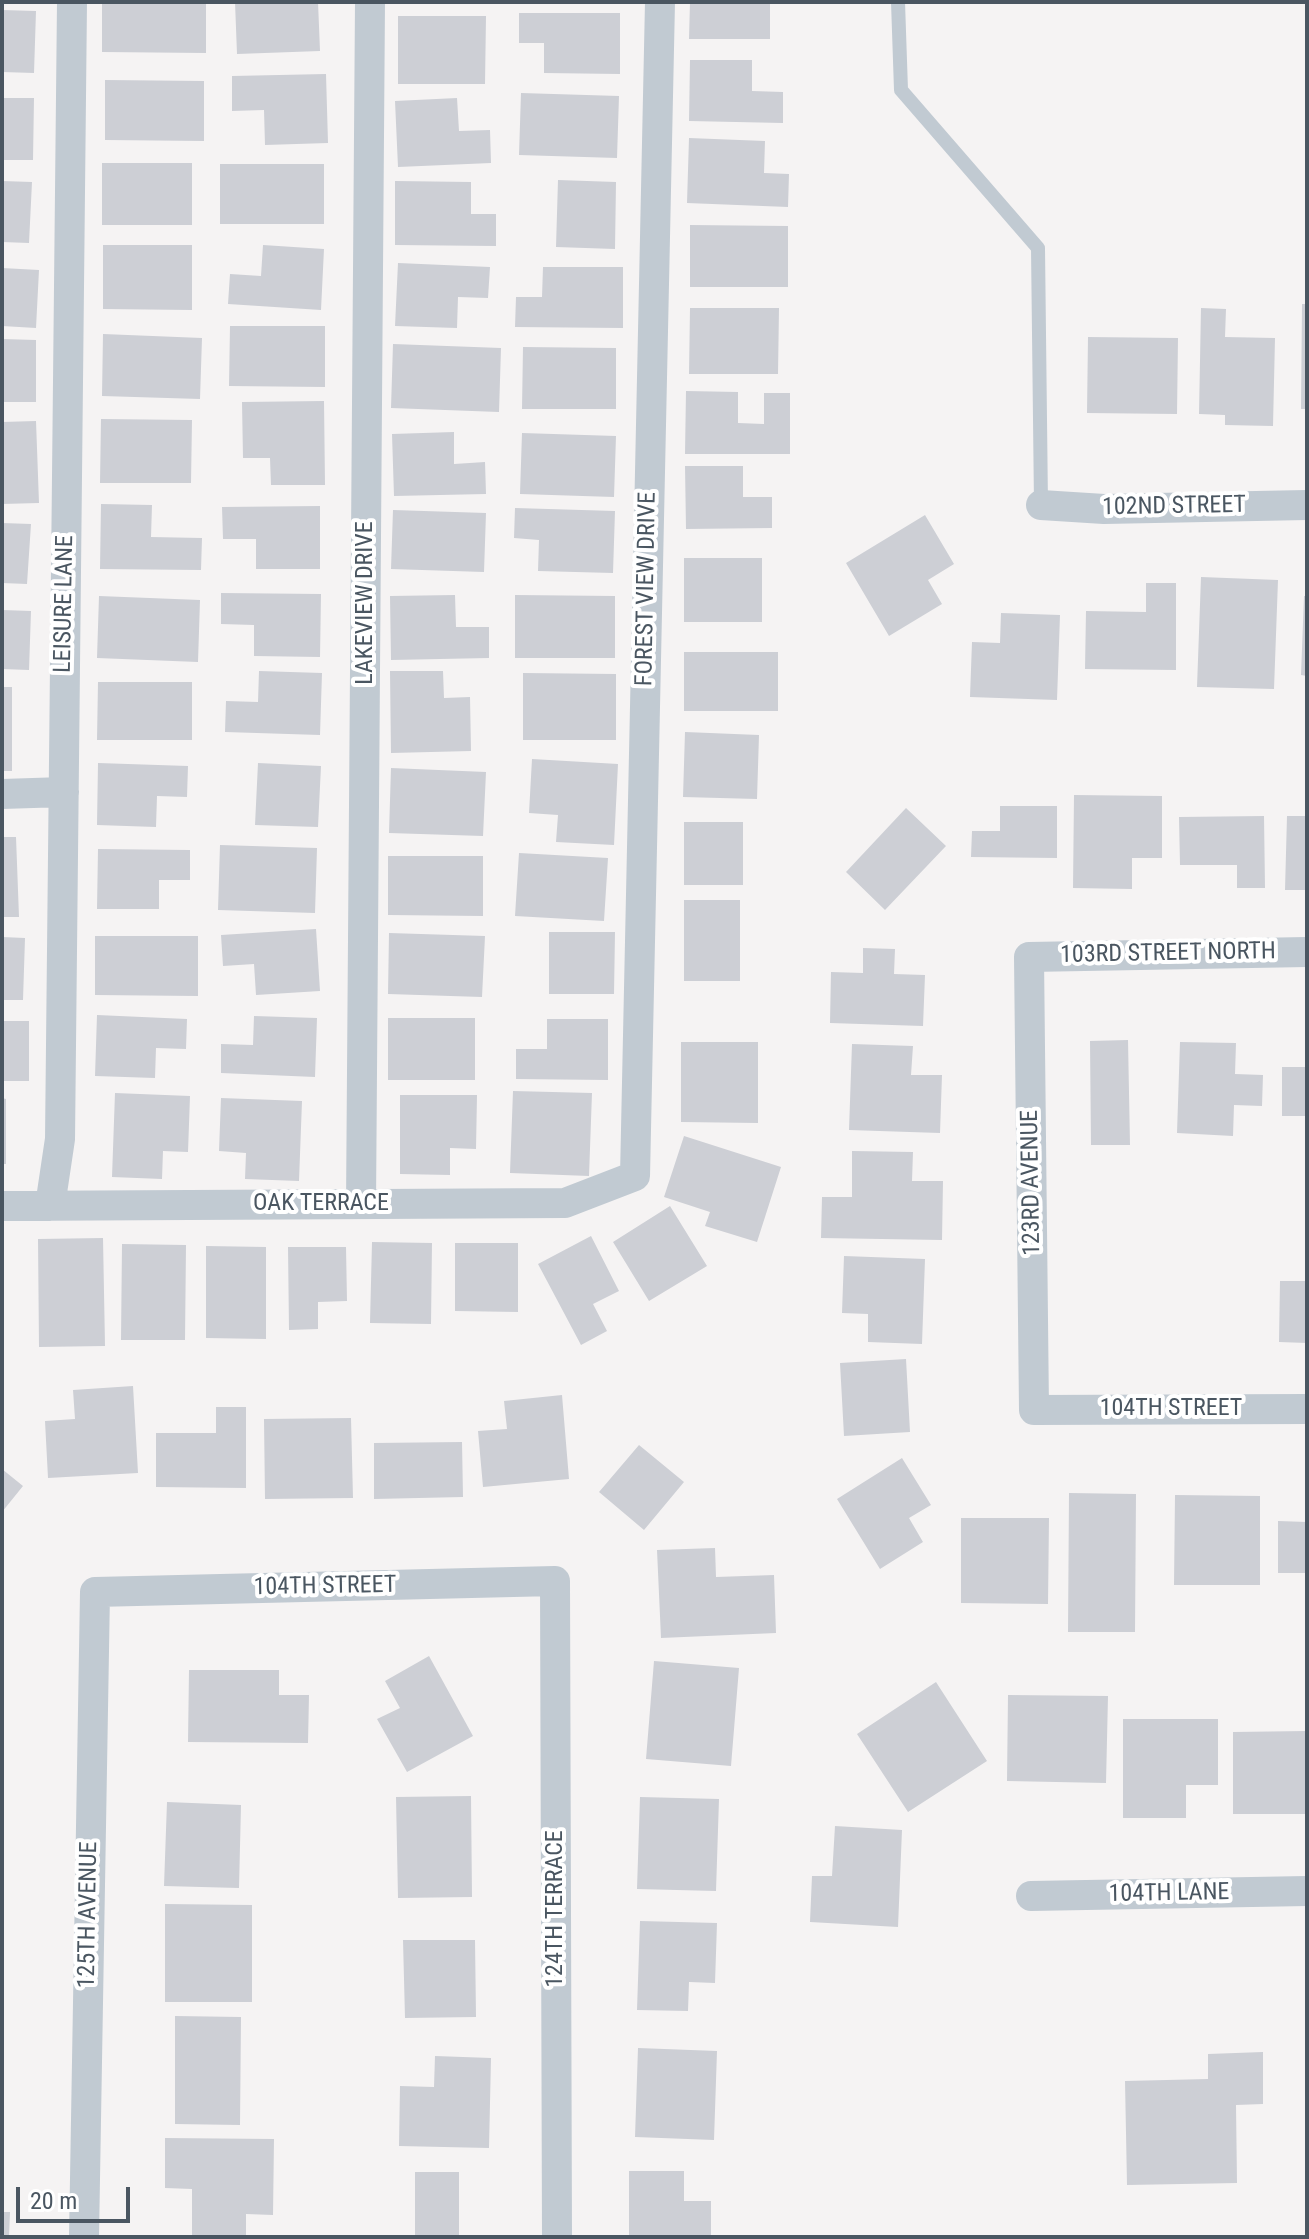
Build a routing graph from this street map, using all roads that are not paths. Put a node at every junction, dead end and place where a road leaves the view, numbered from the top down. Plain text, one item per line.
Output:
1 (72, 2) edge
2 (370, 2) edge
3 (660, 2) edge
4 (898, 2) edge
5 (1041, 505) joint
6 (1307, 505) edge
7 (64, 792) junction
8 (2, 794) edge
9 (1307, 952) edge
10 (1029, 957) joint
11 (635, 1176) joint
12 (361, 1204) junction
13 (2, 1206) edge
14 (50, 1206) junction
15 (1307, 1409) edge
16 (1034, 1410) joint
17 (555, 1581) joint
18 (95, 1592) joint
19 (1307, 1891) edge
20 (1031, 1896) dead end
21 (84, 2237) edge
22 (557, 2237) edge

1 - 7 street, LEISURE LANE
2 - 12 street, LAKEVIEW DRIVE
3 - 11 street, FOREST VIEW DRIVE
4 - 5 lane
5 - 6 street, 102ND STREET
7 - 8 street
7 - 14 street, LEISURE LANE
9 - 10 street, 103RD STREET NORTH
10 - 16 street, 123RD AVENUE
11 - 12 street, OAK TERRACE
12 - 14 street, OAK TERRACE
13 - 14 street, OAK TERRACE
15 - 16 street, 104TH STREET
17 - 18 street, 104TH STREET
17 - 22 street, 124TH TERRACE
18 - 21 street, 125TH AVENUE
19 - 20 street, 104TH LANE

